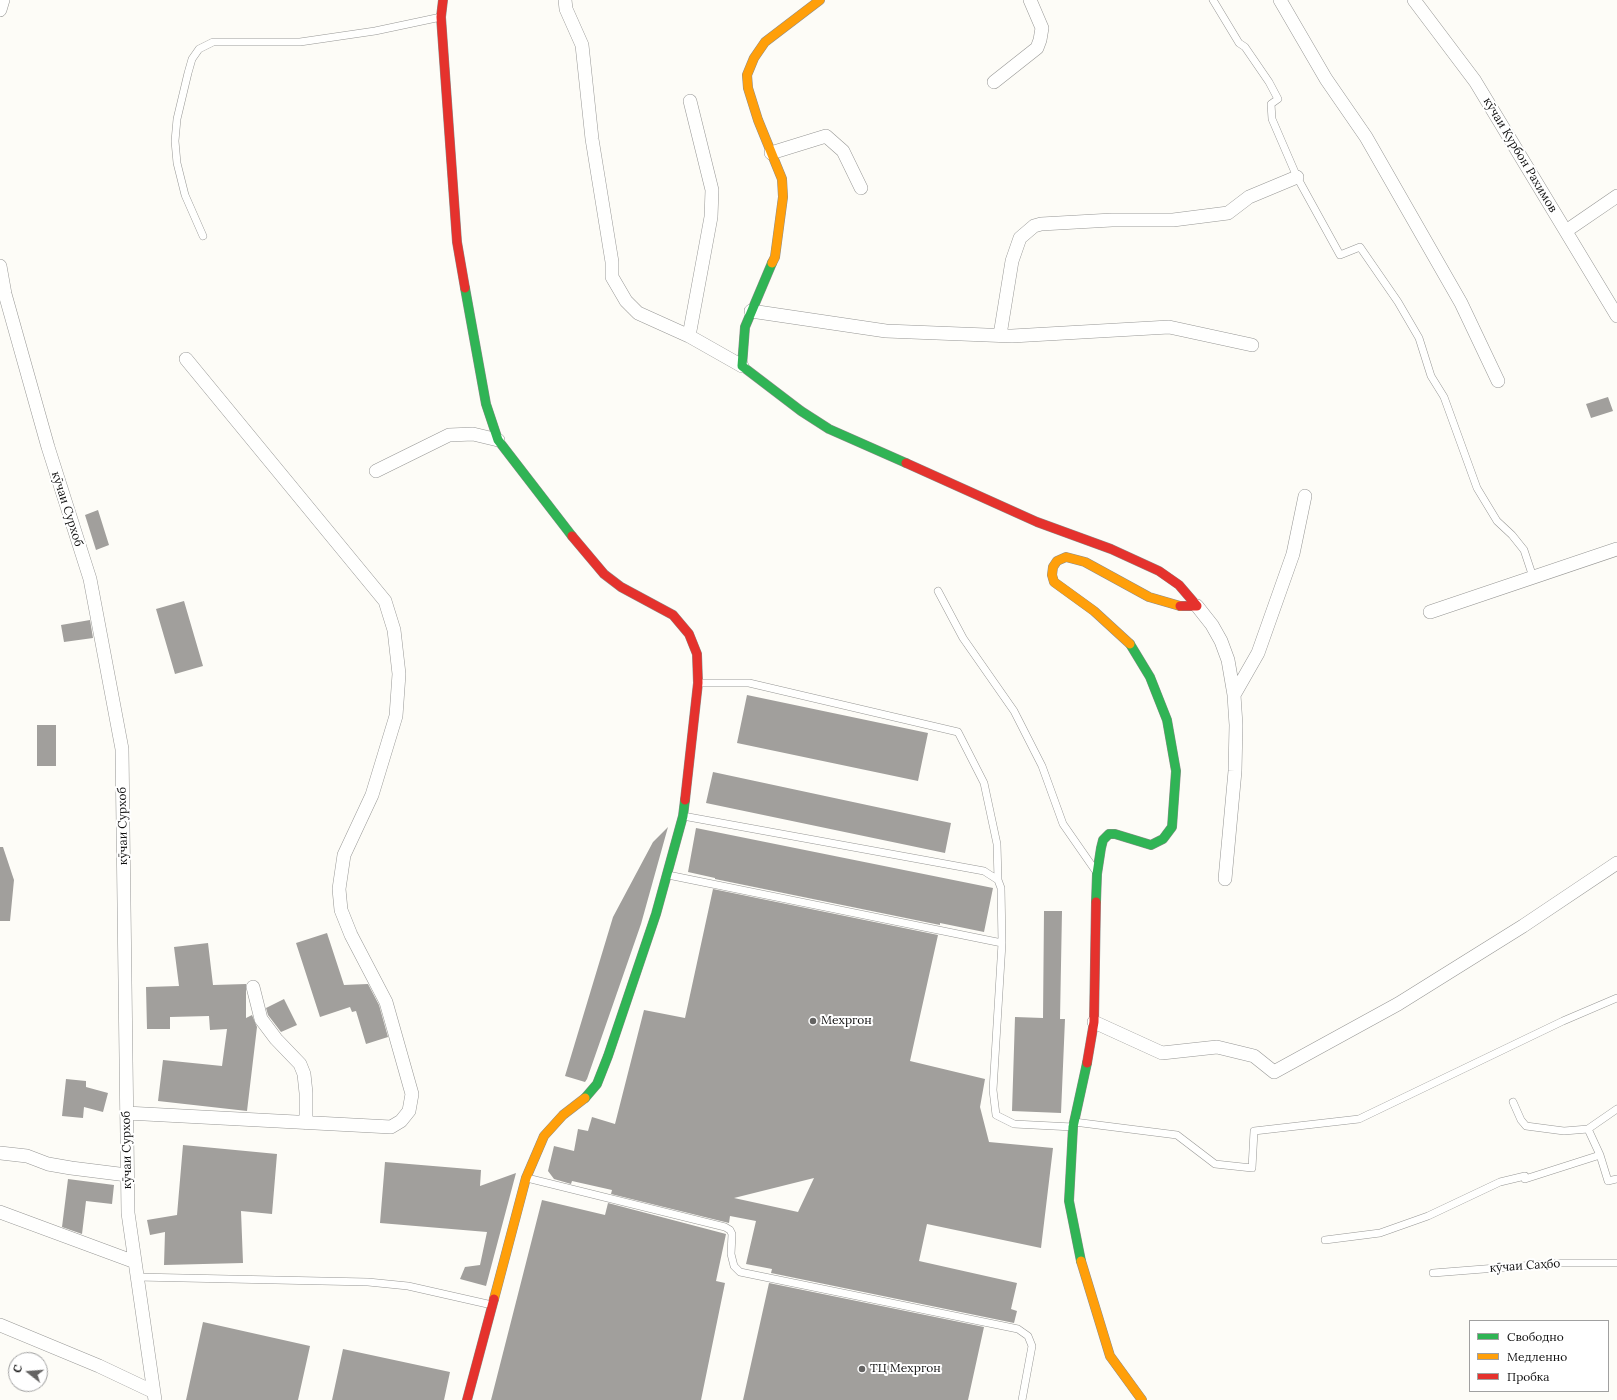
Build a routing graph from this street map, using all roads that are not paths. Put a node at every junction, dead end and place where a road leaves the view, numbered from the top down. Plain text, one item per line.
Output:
1 (3, 0) edge
2 (443, 0) edge
3 (565, 0) edge
4 (820, 0) edge
5 (1030, 0) edge
6 (1213, 0) edge
7 (1280, 0) edge
8 (1414, 0) edge
9 (0, 10) edge
10 (441, 17) junction
11 (994, 82) dead end
12 (690, 101) dead end
13 (771, 153) junction
14 (1297, 177) junction
15 (861, 188) dead end
16 (1617, 196) edge
17 (1566, 231) junction
18 (203, 236) dead end
19 (0, 266) edge
20 (751, 311) junction
21 (1617, 316) edge
22 (1000, 335) junction
23 (689, 336) junction
24 (1252, 345) dead end
25 (186, 359) dead end
26 (742, 366) junction
27 (1498, 381) dead end
28 (498, 440) junction
29 (376, 471) dead end
30 (1305, 496) dead end
31 (1617, 549) edge
32 (1533, 577) junction
33 (938, 591) dead end
34 (1197, 606) junction
35 (1430, 612) dead end
36 (698, 683) junction
37 (1234, 695) junction
38 (683, 816) junction
39 (1617, 863) edge
40 (1097, 874) junction
41 (667, 875) junction
42 (1225, 879) dead end
43 (998, 880) junction
44 (1002, 943) junction
45 (253, 987) dead end
46 (1617, 998) edge
47 (1094, 1022) junction
48 (1513, 1102) dead end
49 (1617, 1109) edge
50 (126, 1113) junction
51 (306, 1123) junction
52 (1074, 1124) junction
53 (1588, 1129) junction
54 (0, 1153) edge
55 (1600, 1156) junction
56 (127, 1175) junction
57 (526, 1178) junction
58 (1617, 1179) edge
59 (0, 1212) edge
60 (1325, 1240) dead end
61 (134, 1262) junction
62 (1617, 1263) edge
63 (1433, 1273) dead end
64 (137, 1277) junction
65 (492, 1306) junction
66 (0, 1325) edge
67 (154, 1396) edge
68 (467, 1400) edge
69 (1022, 1400) edge
70 (1142, 1400) edge

1 - 9 street
2 - 10 street
3 - 23 street
4 - 13 street
5 - 11 street
6 - 14 lane
7 - 27 street
8 - 17 street, кӯчаи Курбон Рахимов
10 - 18 lane
10 - 28 street
12 - 23 street
13 - 15 street
13 - 20 street
14 - 22 street
14 - 32 lane
16 - 17 street
17 - 21 street, кӯчаи Курбон Рахимов
19 - 50 street, кӯчаи Сурхоб
20 - 22 street
20 - 26 street
22 - 24 street
23 - 26 street
25 - 51 street
26 - 34 street
28 - 29 street
28 - 36 street
30 - 37 street
31 - 32 street
32 - 35 street
33 - 40 lane
34 - 37 street
34 - 40 street
36 - 38 street
36 - 43 lane
37 - 42 street
38 - 41 street
38 - 43 lane
39 - 47 street
40 - 47 street
41 - 44 lane
41 - 57 street
43 - 44 lane
44 - 52 lane
45 - 51 street
46 - 52 lane
47 - 52 street
48 - 53 lane
49 - 53 lane
50 - 51 street
50 - 56 street, кӯчаи Сурхоб
52 - 70 street
53 - 55 lane
54 - 56 street
55 - 58 lane
55 - 60 lane
56 - 61 street, кӯчаи Сурхоб
57 - 65 street
57 - 69 lane
59 - 61 street
61 - 64 street, кӯчаи Сурхоб
62 - 63 lane, кӯчаи Саҳбо
64 - 65 lane
64 - 67 street, кӯчаи Сурхоб
65 - 68 street
66 - 67 street

